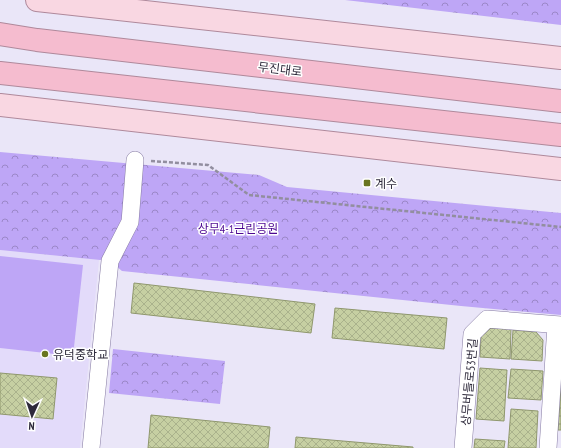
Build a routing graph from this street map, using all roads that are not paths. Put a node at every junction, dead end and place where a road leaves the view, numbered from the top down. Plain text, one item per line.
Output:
1 (38, 0) edge
2 (0, 34) edge
3 (561, 58) edge
4 (0, 72) edge
5 (561, 101) edge
6 (0, 105) edge
7 (561, 135) edge
8 (135, 160) road end
9 (561, 169) edge
10 (559, 325) edge
11 (91, 448) edge
12 (463, 448) edge
13 (548, 448) edge

1 - 3 main road
2 - 5 highway, 무진대로
4 - 7 highway
6 - 9 main road
8 - 11 street
10 - 12 street, 상무버들로53번길
10 - 13 street, 상무버들로53번길

